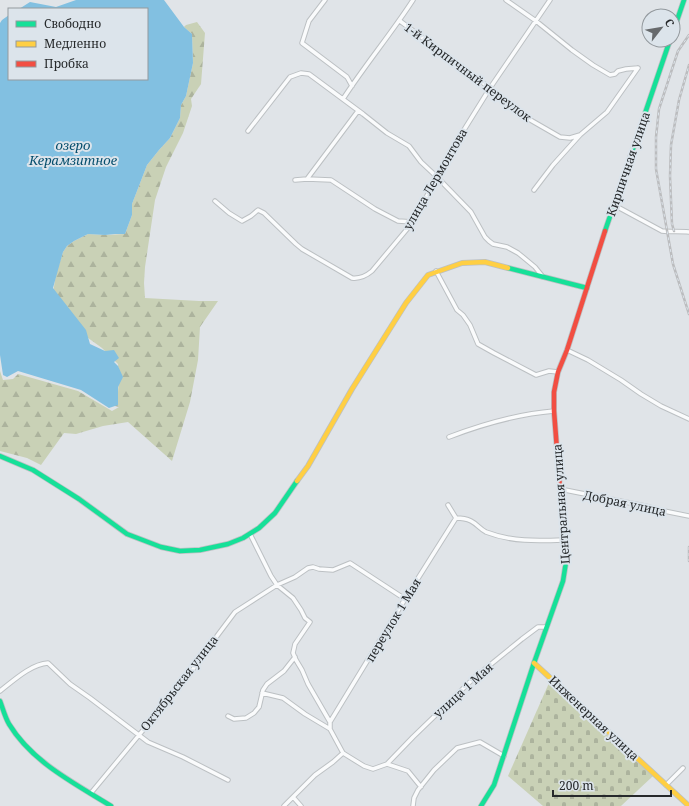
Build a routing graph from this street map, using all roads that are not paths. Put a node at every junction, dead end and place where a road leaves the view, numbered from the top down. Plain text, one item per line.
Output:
1 (326, 0) edge
2 (413, 0) edge
3 (506, 0) edge
4 (550, 0) edge
5 (400, 21) junction
6 (536, 21) junction
7 (667, 48) edge
8 (352, 86) junction
9 (490, 88) junction
10 (343, 99) junction
11 (358, 111) junction
12 (248, 131) dead end
13 (580, 135) junction
14 (437, 177) junction
15 (306, 179) junction
16 (295, 180) dead end
17 (534, 190) dead end
18 (215, 201) dead end
19 (614, 205) junction
20 (413, 222) junction
21 (689, 232) edge
22 (436, 271) junction
23 (543, 277) junction
24 (587, 288) junction
25 (567, 350) junction
26 (558, 372) junction
27 (554, 410) junction
28 (689, 419) edge
29 (449, 437) dead end
30 (0, 456) edge
31 (560, 490) junction
32 (448, 505) dead end
33 (689, 516) edge
34 (456, 518) junction
35 (250, 534) junction
36 (564, 540) junction
37 (277, 585) junction
38 (405, 599) junction
39 (546, 627) junction
40 (295, 657) junction
41 (534, 663) junction
42 (0, 691) edge
43 (262, 693) junction
44 (0, 701) edge
45 (228, 716) dead end
46 (330, 722) junction
47 (330, 729) junction
48 (139, 735) junction
49 (343, 753) junction
50 (504, 756) junction
51 (387, 764) junction
52 (683, 768) dead end
53 (228, 780) dead end
54 (666, 785) junction
55 (421, 787) junction
56 (91, 793) junction
57 (293, 797) junction
58 (111, 806) edge
59 (284, 806) edge
60 (301, 806) edge
61 (412, 806) edge
62 (481, 806) edge
63 (689, 806) edge

1 - 8 street
2 - 5 street
3 - 6 street
4 - 6 street, улица Лермонтова
5 - 8 street
5 - 9 street, 1-й Кирпичный переулок
6 - 9 street, улица Лермонтова
6 - 13 street
7 - 19 street, Кирпичная улица
8 - 10 street
9 - 13 street, 1-й Кирпичный переулок
9 - 14 street, улица Лермонтова
10 - 11 street
10 - 12 street
11 - 14 street
11 - 15 street
13 - 17 street
14 - 20 street, улица Лермонтова
14 - 23 street
15 - 16 street
15 - 20 street
18 - 20 street, улица Лермонтова
19 - 21 street
19 - 24 street, Кирпичная улица
22 - 23 street
22 - 26 street
22 - 35 street
23 - 24 street
24 - 25 street, Центральная улица
25 - 26 street, Центральная улица
25 - 28 street
26 - 27 street, Центральная улица
27 - 29 street
27 - 31 street, Центральная улица
30 - 35 street
31 - 33 street, Добрая улица
31 - 36 street, Центральная улица
32 - 34 street
34 - 36 street
34 - 38 street, переулок 1 Мая
35 - 37 street
36 - 39 street, Центральная улица
37 - 38 street, Октябрьская улица
37 - 40 street
37 - 48 street, Октябрьская улица
38 - 46 street, переулок 1 Мая
39 - 41 street, Центральная улица
39 - 51 street, улица 1 Мая
40 - 43 street
40 - 46 street
41 - 50 street, Центральная улица
41 - 54 street, Инженерная улица
42 - 48 street
43 - 45 street
43 - 47 street
44 - 56 street
46 - 47 street
47 - 49 street
48 - 53 street
48 - 56 street, Октябрьская улица
49 - 51 street
49 - 57 street
50 - 55 street
50 - 62 street, Центральная улица
51 - 55 street
52 - 54 street
54 - 63 street, Инженерная улица
55 - 61 street
56 - 58 street
57 - 59 street
57 - 60 street

